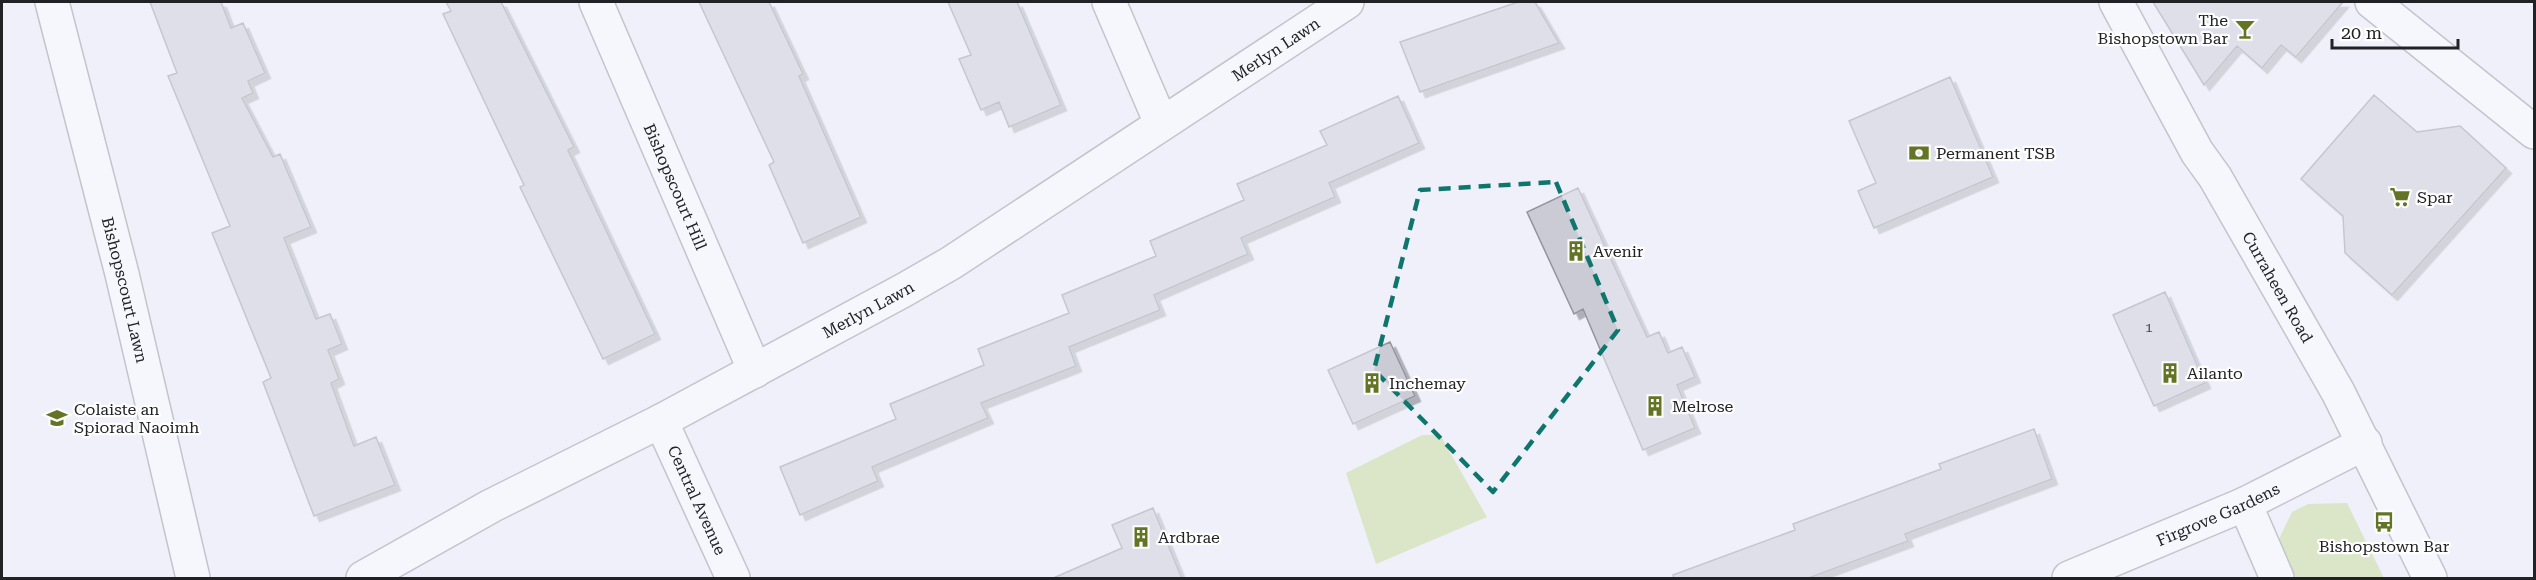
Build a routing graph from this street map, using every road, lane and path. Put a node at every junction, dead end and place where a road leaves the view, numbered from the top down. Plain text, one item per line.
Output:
1 (52, 2) edge
2 (596, 2) edge
3 (1109, 2) edge
4 (1347, 2) edge
5 (2116, 2) edge
6 (2372, 2) edge
7 (1161, 123) junction
8 (2535, 132) edge
9 (755, 371) junction
10 (661, 421) junction
11 (2365, 443) junction
12 (2246, 504) junction
13 (193, 579) edge
14 (363, 579) edge
15 (733, 579) edge
16 (2069, 579) edge
17 (2277, 579) edge
18 (2430, 579) edge

1 - 13 street, Bishopscourt Lawn
2 - 9 street, Bishopscourt Hill
3 - 7 street
4 - 7 street, Merlyn Lawn
5 - 11 street, Curraheen Road
6 - 8 street
7 - 9 street, Merlyn Lawn
9 - 10 street, Merlyn Lawn
10 - 14 street, Merlyn Lawn
10 - 15 street, Central Avenue
11 - 12 street, Firgrove Gardens
11 - 18 street, Curraheen Road
12 - 16 street, Firgrove Gardens
12 - 17 street

